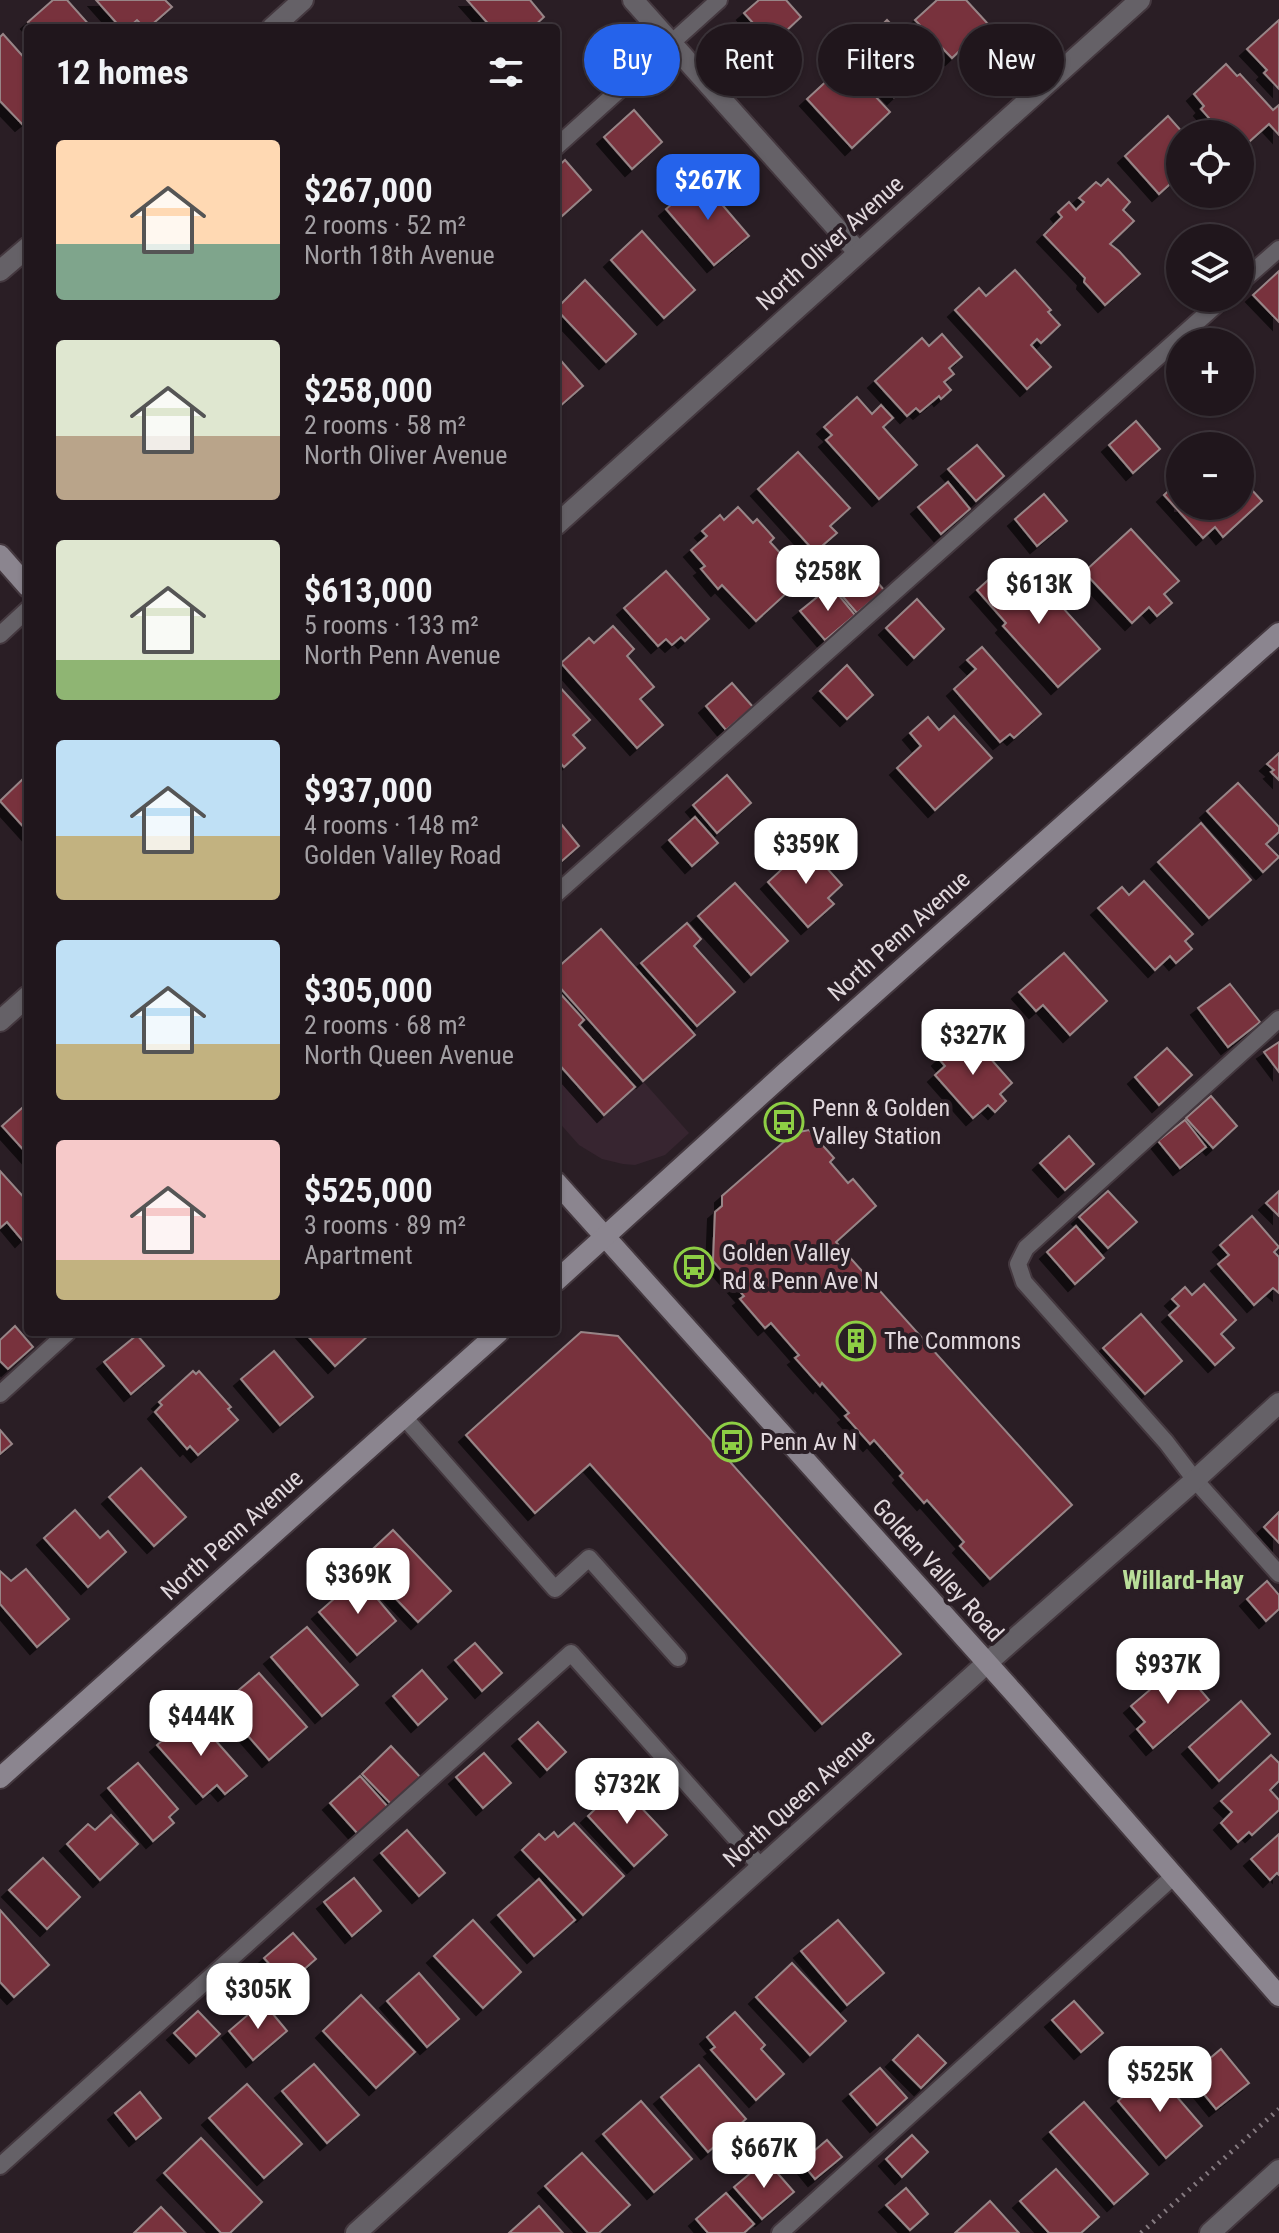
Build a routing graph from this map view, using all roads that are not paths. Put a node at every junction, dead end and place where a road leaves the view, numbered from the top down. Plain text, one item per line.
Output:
1 (303, 0) edge
2 (633, 0) edge
3 (719, 0) edge
4 (1140, 0) edge
5 (276, 24) edge
6 (655, 24) edge
7 (680, 34) edge
8 (680, 52) edge
9 (612, 96) edge
10 (560, 143) edge
11 (1279, 249) edge
12 (24, 250) edge
13 (858, 252) junction
14 (0, 271) edge
15 (1254, 271) edge
16 (1208, 312) edge
17 (560, 521) edge
18 (0, 555) edge
19 (24, 582) edge
20 (24, 613) edge
21 (1279, 633) edge
22 (0, 635) edge
23 (560, 890) edge
24 (24, 1000) edge
25 (1279, 1019) edge
26 (0, 1021) edge
27 (560, 1186) edge
28 (605, 1237) junction
29 (560, 1277) edge
30 (64, 1336) edge
31 (495, 1336) edge
32 (0, 1394) edge
33 (1279, 1403) edge
34 (404, 1417) junction
35 (1195, 1480) junction
36 (1279, 1574) edge
37 (678, 1658) dead end
38 (987, 1663) junction
39 (0, 1778) edge
40 (762, 1868) junction
41 (1175, 1875) junction
42 (1279, 1996) edge
43 (0, 2166) edge
44 (1279, 2170) edge
45 (356, 2233) edge
46 (780, 2233) edge
47 (1210, 2233) edge

1 - 5 street
2 - 6 street
3 - 7 lane
4 - 13 street, North Oliver Avenue
8 - 13 street
9 - 10 lane
11 - 15 lane
12 - 14 street
13 - 17 street, North Oliver Avenue
16 - 23 lane
18 - 19 main road
20 - 22 lane
21 - 28 main road, North Penn Avenue
24 - 26 street
25 - 35 lane
27 - 28 main road, Golden Valley Road
28 - 29 main road, North Penn Avenue
28 - 38 main road, Golden Valley Road
30 - 32 lane
31 - 34 main road, North Penn Avenue
33 - 35 street, North Queen Avenue
34 - 37 lane
34 - 39 main road, North Penn Avenue
35 - 36 lane
35 - 38 street, North Queen Avenue
38 - 40 street, North Queen Avenue
38 - 41 main road, Golden Valley Road
40 - 43 lane
40 - 45 street, North Queen Avenue
41 - 42 main road, Golden Valley Road
41 - 46 lane
44 - 47 street

